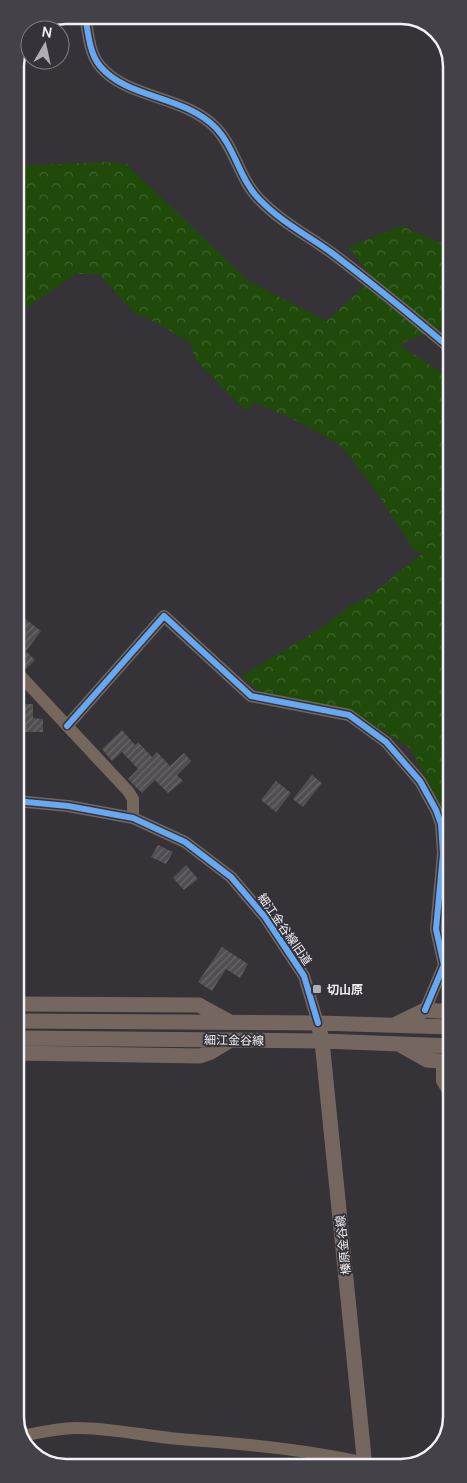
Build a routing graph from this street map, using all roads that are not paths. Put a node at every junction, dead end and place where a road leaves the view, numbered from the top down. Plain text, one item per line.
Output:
1 (86, 24) edge
2 (443, 342) edge
3 (24, 680) edge
4 (67, 726) junction
5 (24, 802) edge
6 (133, 818) junction
7 (443, 854) edge
8 (443, 854) edge
9 (443, 952) edge
10 (443, 977) edge
11 (24, 1004) edge
12 (424, 1010) junction
13 (443, 1011) edge
14 (24, 1021) edge
15 (231, 1022) junction
16 (318, 1023) junction
17 (395, 1025) junction
18 (443, 1027) edge
19 (24, 1038) edge
20 (230, 1040) junction
21 (322, 1041) junction
22 (397, 1044) junction
23 (443, 1046) edge
24 (24, 1053) edge
25 (443, 1061) edge
26 (28, 1435) edge
27 (345, 1459) edge
28 (369, 1459) edge

1 - 2 street
3 - 4 street
4 - 6 street
4 - 7 street
5 - 6 street, 細江金谷線旧道
6 - 16 street, 細江金谷線旧道
8 - 9 street
10 - 12 street
11 - 15 main road
12 - 13 main road
12 - 17 main road
14 - 15 main road, 細江金谷線
15 - 16 main road, 細江金谷線
16 - 17 main road, 細江金谷線
16 - 21 main road, 榛原金谷線
17 - 18 main road, 細江金谷線
19 - 20 main road, 細江金谷線
20 - 21 main road, 細江金谷線
20 - 24 main road
21 - 22 main road, 細江金谷線
21 - 28 main road, 榛原金谷線
22 - 23 main road, 細江金谷線
22 - 25 main road
26 - 27 street

